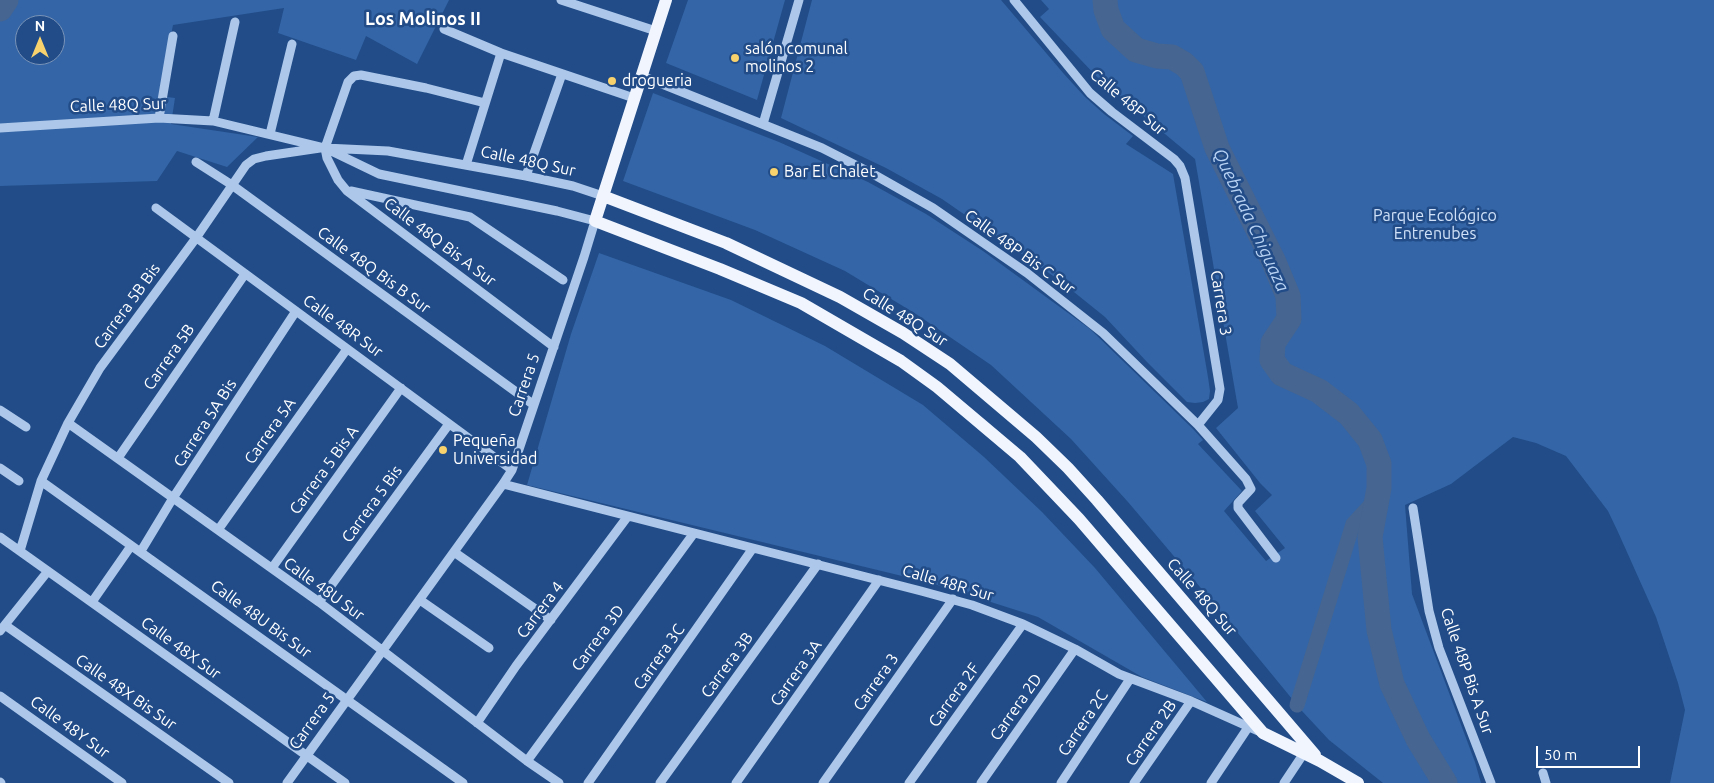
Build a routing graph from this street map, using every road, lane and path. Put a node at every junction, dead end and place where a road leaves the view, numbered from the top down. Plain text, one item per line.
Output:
1 (561, 0) edge
2 (666, 0) edge
3 (800, 0) edge
4 (1014, 0) edge
5 (235, 22) dead end
6 (444, 29) dead end
7 (656, 31) junction
8 (173, 36) dead end
9 (292, 44) dead end
10 (501, 53) junction
11 (562, 74) junction
12 (642, 76) junction
13 (634, 98) junction
14 (485, 103) junction
15 (159, 118) junction
16 (213, 121) junction
17 (763, 124) junction
18 (0, 128) edge
19 (270, 134) junction
20 (325, 148) junction
21 (196, 162) dead end
22 (466, 166) junction
23 (526, 176) junction
24 (1185, 178) joint
25 (232, 185) junction
26 (347, 190) junction
27 (603, 196) junction
28 (156, 208) dead end
29 (595, 221) junction
30 (196, 238) junction
31 (245, 274) junction
32 (563, 280) dead end
33 (296, 311) junction
34 (554, 347) junction
35 (347, 349) junction
36 (401, 388) junction
37 (534, 405) junction
38 (0, 410) edge
39 (68, 423) junction
40 (449, 424) junction
41 (1198, 426) junction
42 (26, 427) dead end
43 (118, 458) junction
44 (0, 468) edge
45 (512, 470) junction
46 (19, 481) dead end
47 (42, 481) junction
48 (503, 484) junction
49 (174, 498) junction
50 (1413, 508) dead end
51 (628, 516) junction
52 (218, 530) junction
53 (694, 533) junction
54 (0, 536) edge
55 (131, 546) junction
56 (754, 548) junction
57 (20, 550) junction
58 (141, 552) junction
59 (454, 552) junction
60 (1276, 558) dead end
61 (818, 564) junction
62 (272, 568) junction
63 (48, 571) junction
64 (880, 580) junction
65 (953, 599) junction
66 (420, 600) junction
67 (92, 602) junction
68 (319, 602) junction
69 (551, 620) junction
70 (1023, 624) junction
71 (2, 628) edge
72 (489, 648) dead end
73 (1075, 649) junction
74 (382, 651) junction
75 (1130, 679) junction
76 (0, 696) edge
77 (347, 700) junction
78 (1191, 701) junction
79 (477, 723) junction
80 (1249, 726) junction
81 (1263, 733) junction
82 (1304, 753) junction
83 (307, 755) junction
84 (527, 761) junction
85 (1320, 761) junction
86 (1543, 773) dead end
87 (122, 783) edge
88 (230, 783) edge
89 (287, 783) edge
90 (345, 783) edge
91 (463, 783) edge
92 (559, 783) edge
93 (588, 783) edge
94 (660, 783) edge
95 (736, 783) edge
96 (823, 783) edge
97 (909, 783) edge
98 (981, 783) edge
99 (1061, 783) edge
100 (1134, 783) edge
101 (1212, 783) edge
102 (1284, 783) edge
103 (1358, 783) edge
104 (1491, 783) edge
105 (1546, 783) edge

1 - 7 street
2 - 7 main road, Carrera 5
3 - 17 street
4 - 24 street, Calle 48P Sur
5 - 16 street
6 - 10 street
7 - 12 main road, Carrera 5
8 - 15 street
9 - 19 street
10 - 11 street
10 - 14 street
11 - 13 street
11 - 23 street
12 - 13 main road, Carrera 5
12 - 17 street, Calle 48P Bis C Sur
13 - 27 main road, Carrera 5
14 - 20 street
14 - 22 street
15 - 16 street, Calle 48Q Sur
15 - 18 street, Calle 48Q Sur
16 - 19 street, Calle 48Q Sur
17 - 41 street, Calle 48P Bis C Sur
19 - 20 street, Calle 48Q Sur
20 - 22 street, Calle 48Q Sur
20 - 25 street, Carrera 5B Bis
20 - 26 street, Calle 48Q Bis A Sur
20 - 29 street, Calle 48Q Sur
21 - 25 street, Calle 48Q Bis B Sur
22 - 23 street, Calle 48Q Sur
23 - 27 street, Calle 48Q Sur
24 - 41 street, Carrera 3
25 - 30 street, Carrera 5B Bis
25 - 37 street, Calle 48Q Bis B Sur
26 - 32 street
26 - 34 street, Calle 48Q Bis A Sur
27 - 29 main road, Carrera 5
27 - 85 main road, Calle 48Q Sur
28 - 30 street, Calle 48R Sur
29 - 34 street, Carrera 5
29 - 81 main road, Calle 48Q Sur
30 - 31 street, Calle 48R Sur
30 - 39 street, Carrera 5B Bis
31 - 33 street, Calle 48R Sur
31 - 43 street, Carrera 5B
33 - 35 street, Calle 48R Sur
33 - 49 street, Carrera 5A Bis
34 - 37 street, Carrera 5
35 - 36 street, Calle 48R Sur
35 - 52 street, Carrera 5A
36 - 40 street, Calle 48R Sur
36 - 62 street, Carrera 5 Bis A
37 - 45 street, Carrera 5
38 - 42 street
39 - 43 street, Calle 48U Sur
39 - 47 street, Carrera 5B Bis
40 - 45 street, Calle 48R Sur
40 - 68 street, Carrera 5 Bis
41 - 60 street, Calle 48P Bis C Sur
43 - 49 street, Calle 48U Sur
44 - 46 street
45 - 48 street, Carrera 5
47 - 55 street, Calle 48U Bis Sur
47 - 57 street, Carrera 5B Bis
48 - 51 street, Calle 48R Sur
48 - 59 street, Carrera 5
49 - 52 street, Calle 48U Sur
49 - 58 street, Carrera 5A Bis
50 - 104 street, Calle 48P Bis A Sur
51 - 53 street, Calle 48R Sur
51 - 69 street, Carrera 4
52 - 62 street, Calle 48U Sur
53 - 56 street, Calle 48R Sur
53 - 84 street, Carrera 3D
54 - 57 street, Calle 48X Sur
55 - 58 street, Calle 48U Bis Sur
55 - 67 street
56 - 61 street, Calle 48R Sur
56 - 93 street, Carrera 3C
57 - 63 street, Calle 48X Sur
58 - 77 street, Calle 48U Bis Sur
59 - 66 street, Carrera 5
59 - 69 street
61 - 64 street, Calle 48R Sur
61 - 94 street, Carrera 3B
62 - 68 street, Calle 48U Sur
63 - 67 street, Calle 48X Sur
63 - 71 street
64 - 65 street, Calle 48R Sur
64 - 95 street, Carrera 3A
65 - 70 street, Calle 48R Sur
65 - 96 street, Carrera 3
66 - 72 street
66 - 74 street, Carrera 5
67 - 83 street, Calle 48X Sur
68 - 74 street, Calle 48U Sur
69 - 79 street, Carrera 4
70 - 73 street, Calle 48R Sur
70 - 97 street, Carrera 2F
71 - 88 street, Calle 48X Bis Sur
73 - 75 street, Calle 48R Sur
73 - 98 street, Carrera 2D
74 - 77 street, Carrera 5
74 - 79 street, Calle 48U Sur
75 - 78 street, Calle 48R Sur
75 - 99 street, Carrera 2C
76 - 87 street, Calle 48Y Sur
77 - 83 street, Carrera 5
77 - 91 street, Calle 48U Bis Sur
78 - 80 street, Calle 48R Sur
78 - 100 street, Carrera 2B
79 - 84 street, Calle 48U Sur
80 - 81 street, Calle 48R Sur
80 - 101 street
81 - 82 main road, Calle 48R Sur
82 - 85 main road, Calle 48R Sur
82 - 102 street
83 - 89 street, Carrera 5
83 - 90 street, Calle 48X Sur
84 - 92 street, Calle 48U Sur
85 - 103 main road, Calle 48R Sur
86 - 105 street

